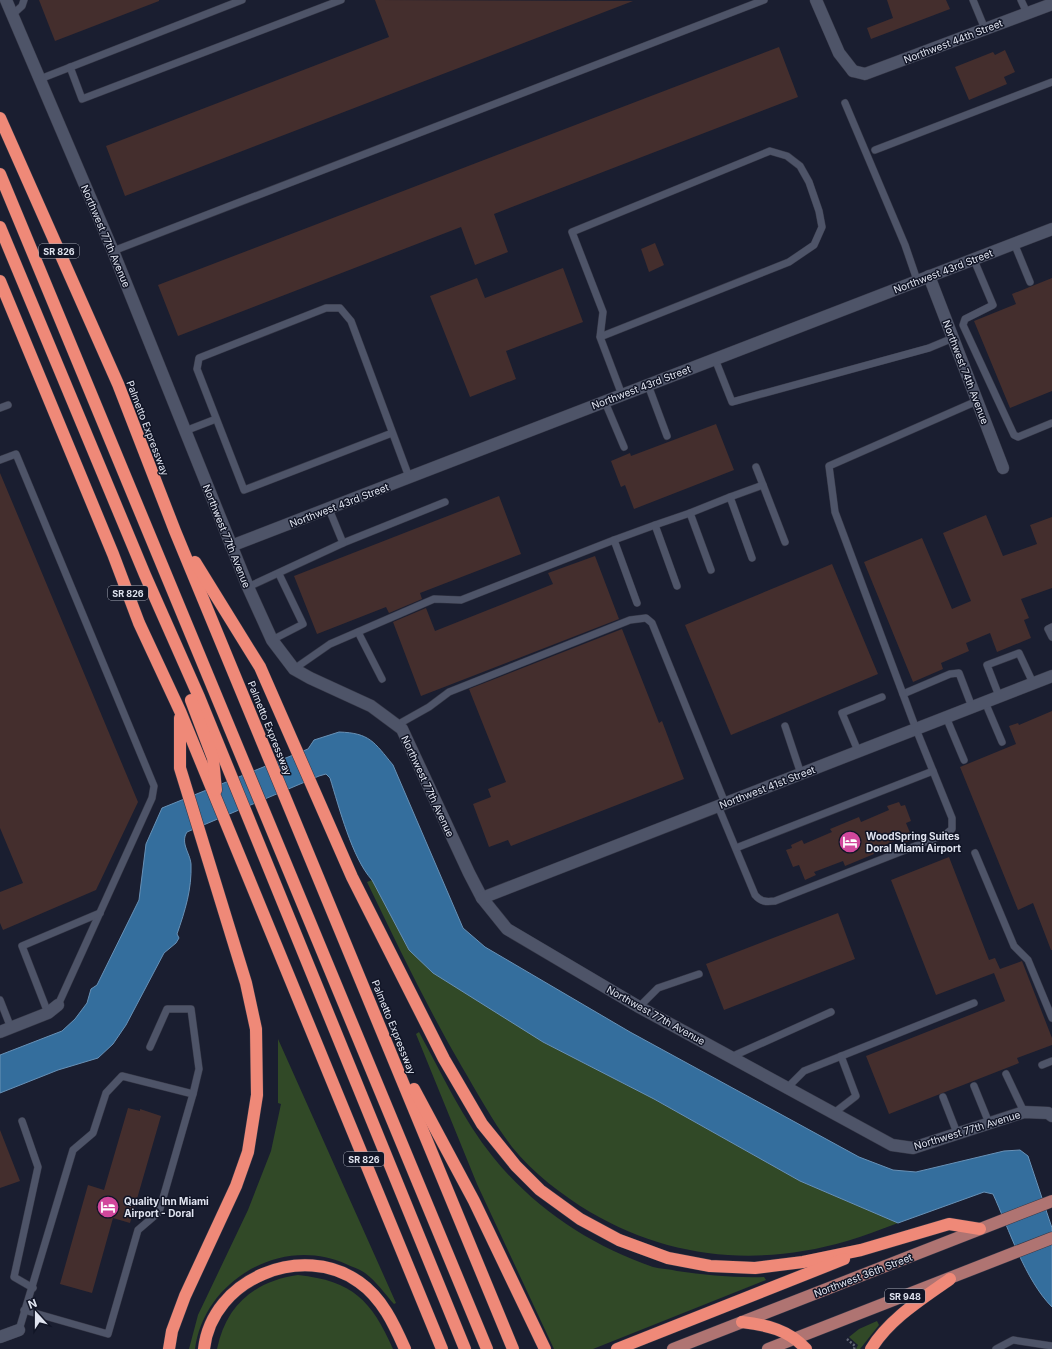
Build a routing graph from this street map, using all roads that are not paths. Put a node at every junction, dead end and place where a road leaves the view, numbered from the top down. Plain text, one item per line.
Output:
1 (6, 0) edge
2 (24, 0) edge
3 (242, 0) edge
4 (341, 0) edge
5 (764, 0) edge
6 (816, 0) edge
7 (973, 0) edge
8 (1021, 0) edge
9 (1052, 4) edge
10 (1027, 14) junction
11 (12, 15) junction
12 (985, 29) junction
13 (70, 67) junction
14 (40, 79) junction
15 (1052, 82) edge
16 (845, 103) dead end
17 (0, 118) edge
18 (875, 150) dead end
19 (0, 174) edge
20 (0, 227) edge
21 (1052, 229) edge
22 (1014, 243) junction
23 (113, 251) junction
24 (974, 260) junction
25 (929, 276) junction
26 (917, 280) junction
27 (0, 281) edge
28 (1030, 282) dead end
29 (600, 337) junction
30 (953, 338) junction
31 (715, 359) junction
32 (648, 385) junction
33 (622, 395) junction
34 (977, 401) junction
35 (605, 402) junction
36 (8, 405) dead end
37 (0, 408) edge
38 (216, 419) junction
39 (1052, 423) edge
40 (185, 431) junction
41 (392, 433) junction
42 (666, 436) dead end
43 (624, 446) dead end
44 (0, 460) edge
45 (756, 467) dead end
46 (1003, 468) dead end
47 (409, 478) junction
48 (763, 485) junction
49 (730, 497) junction
50 (445, 502) dead end
51 (328, 509) junction
52 (690, 513) junction
53 (655, 525) junction
54 (176, 531) junction
55 (614, 540) junction
56 (785, 542) dead end
57 (343, 544) junction
58 (231, 546) junction
59 (752, 558) dead end
60 (711, 570) dead end
61 (279, 574) junction
62 (145, 575) junction
63 (677, 586) dead end
64 (248, 587) junction
65 (637, 603) dead end
66 (1052, 627) edge
67 (358, 632) junction
68 (1052, 637) edge
69 (272, 640) junction
70 (294, 669) junction
71 (1052, 676) edge
72 (382, 680) dead end
73 (1033, 683) junction
74 (903, 694) junction
75 (999, 696) junction
76 (882, 697) dead end
77 (986, 702) junction
78 (972, 707) junction
79 (180, 711) junction
80 (946, 717) junction
81 (397, 725) junction
82 (785, 726) dead end
83 (916, 729) junction
84 (1002, 742) dead end
85 (858, 751) junction
86 (964, 760) dead end
87 (933, 772) junction
88 (801, 774) junction
89 (213, 785) junction
90 (722, 804) junction
91 (736, 848) junction
92 (975, 853) dead end
93 (482, 898) junction
94 (100, 913) junction
95 (699, 974) dead end
96 (0, 1000) edge
97 (974, 1003) dead end
98 (639, 1007) junction
99 (53, 1009) junction
100 (831, 1012) dead end
101 (1052, 1018) edge
102 (6, 1030) edge
103 (382, 1030) junction
104 (150, 1047) dead end
105 (841, 1056) junction
106 (731, 1057) junction
107 (1052, 1061) edge
108 (1042, 1065) dead end
109 (1006, 1074) dead end
110 (974, 1086) dead end
111 (787, 1088) junction
112 (193, 1094) junction
113 (943, 1097) dead end
114 (1024, 1112) junction
115 (834, 1113) junction
116 (1052, 1116) edge
117 (22, 1121) dead end
118 (989, 1123) junction
119 (957, 1133) junction
120 (1051, 1201) edge
121 (980, 1229) junction
122 (1052, 1238) edge
123 (862, 1250) junction
124 (950, 1279) junction
125 (33, 1288) junction
126 (24, 1310) junction
127 (742, 1322) junction
128 (19, 1330) joint
129 (0, 1337) edge
130 (795, 1338) junction
131 (1013, 1340) junction
132 (1052, 1346) edge
133 (169, 1349) edge
134 (204, 1349) edge
135 (405, 1349) edge
136 (442, 1349) edge
137 (465, 1349) edge
138 (487, 1349) edge
139 (513, 1349) edge
140 (545, 1349) edge
141 (617, 1349) edge
142 (673, 1349) edge
143 (768, 1349) edge
144 (806, 1349) edge
145 (871, 1349) edge
146 (996, 1349) edge
147 (1015, 1349) edge

1 - 11 street, Northwest 77th Avenue
2 - 11 lane
3 - 13 lane
4 - 13 lane
5 - 23 lane
6 - 12 street, Northwest 44th Street
7 - 12 lane
8 - 10 lane
9 - 10 street, Northwest 44th Street
10 - 12 street, Northwest 44th Street
11 - 14 street, Northwest 77th Avenue
13 - 14 lane
14 - 23 street, Northwest 77th Avenue
15 - 18 lane
16 - 26 lane
17 - 54 highway, Palmetto Expressway / SR 826
19 - 138 highway
20 - 62 highway
21 - 22 street, Northwest 43rd Street
22 - 24 street, Northwest 43rd Street
22 - 28 lane
23 - 40 street, Northwest 77th Avenue
24 - 25 street, Northwest 43rd Street
24 - 39 lane
25 - 26 street, Northwest 43rd Street
25 - 30 street, Northwest 74th Avenue
26 - 31 street, Northwest 43rd Street
27 - 79 highway, SR 826
29 - 29 lane
29 - 33 lane
30 - 31 lane
30 - 34 street, Northwest 74th Avenue
31 - 32 street, Northwest 43rd Street
32 - 33 street, Northwest 43rd Street
32 - 42 lane
33 - 35 street, Northwest 43rd Street
34 - 46 street, Northwest 74th Avenue
34 - 74 lane
35 - 43 lane
35 - 47 street, Northwest 43rd Street
36 - 37 lane
38 - 40 lane
38 - 41 lane
38 - 41 lane
40 - 58 street, Northwest 77th Avenue
41 - 47 lane
44 - 94 lane
45 - 48 lane
47 - 51 street, Northwest 43rd Street
48 - 49 lane
48 - 56 lane
49 - 52 lane
49 - 59 lane
50 - 57 lane
51 - 57 lane
51 - 58 street, Northwest 43rd Street
52 - 53 lane
52 - 60 lane
53 - 55 lane
53 - 63 lane
54 - 103 highway, Palmetto Expressway / SR 826
54 - 123 highway
55 - 65 lane
55 - 67 lane
57 - 61 lane
58 - 64 street, Northwest 77th Avenue
61 - 64 lane
61 - 69 lane
62 - 89 highway
62 - 137 highway
64 - 69 street, Northwest 77th Avenue
66 - 68 lane
67 - 70 lane
67 - 72 lane
69 - 70 street, Northwest 77th Avenue
70 - 81 street, Northwest 77th Avenue
71 - 73 street, Northwest 41st Street
73 - 75 street, Northwest 41st Street
73 - 75 lane
74 - 78 lane
74 - 83 lane
75 - 77 street, Northwest 41st Street
76 - 85 lane
77 - 78 street, Northwest 41st Street
77 - 84 lane
78 - 80 street, Northwest 41st Street
79 - 89 highway, SR 826
79 - 133 highway
80 - 83 street, Northwest 41st Street
80 - 86 lane
81 - 90 lane
81 - 93 street, Northwest 77th Avenue
82 - 88 lane
83 - 85 street, Northwest 41st Street
83 - 87 lane
85 - 88 street, Northwest 41st Street
87 - 91 lane
87 - 91 lane
88 - 90 street, Northwest 41st Street
89 - 136 highway, SR 826
90 - 91 lane
90 - 93 street, Northwest 41st Street
92 - 101 lane
93 - 98 street, Northwest 77th Avenue
94 - 99 lane
94 - 99 lane
95 - 98 lane
96 - 102 lane
97 - 105 lane
98 - 106 street, Northwest 77th Avenue
99 - 102 street
100 - 106 lane
103 - 139 highway, Palmetto Expressway / SR 826
103 - 140 highway
104 - 112 lane
105 - 111 lane
105 - 115 lane
106 - 111 street, Northwest 77th Avenue
107 - 108 lane
109 - 114 lane
110 - 118 lane
111 - 115 street, Northwest 77th Avenue
112 - 125 lane
112 - 126 lane
113 - 119 lane
114 - 116 street, Northwest 77th Avenue
114 - 118 street, Northwest 77th Avenue
115 - 119 street, Northwest 77th Avenue
117 - 125 lane
118 - 119 street, Northwest 77th Avenue
120 - 121 main road, Northwest 36th Street
121 - 123 highway
121 - 127 main road, Northwest 36th Street
122 - 124 main road, SR 948
123 - 141 highway
124 - 130 main road, SR 948
124 - 145 highway
125 - 126 lane
126 - 128 lane
127 - 130 highway
127 - 142 main road, Northwest 36th Street
128 - 129 street
130 - 143 main road, SR 948
130 - 144 highway
131 - 132 lane
131 - 146 lane
131 - 147 lane
134 - 135 highway

